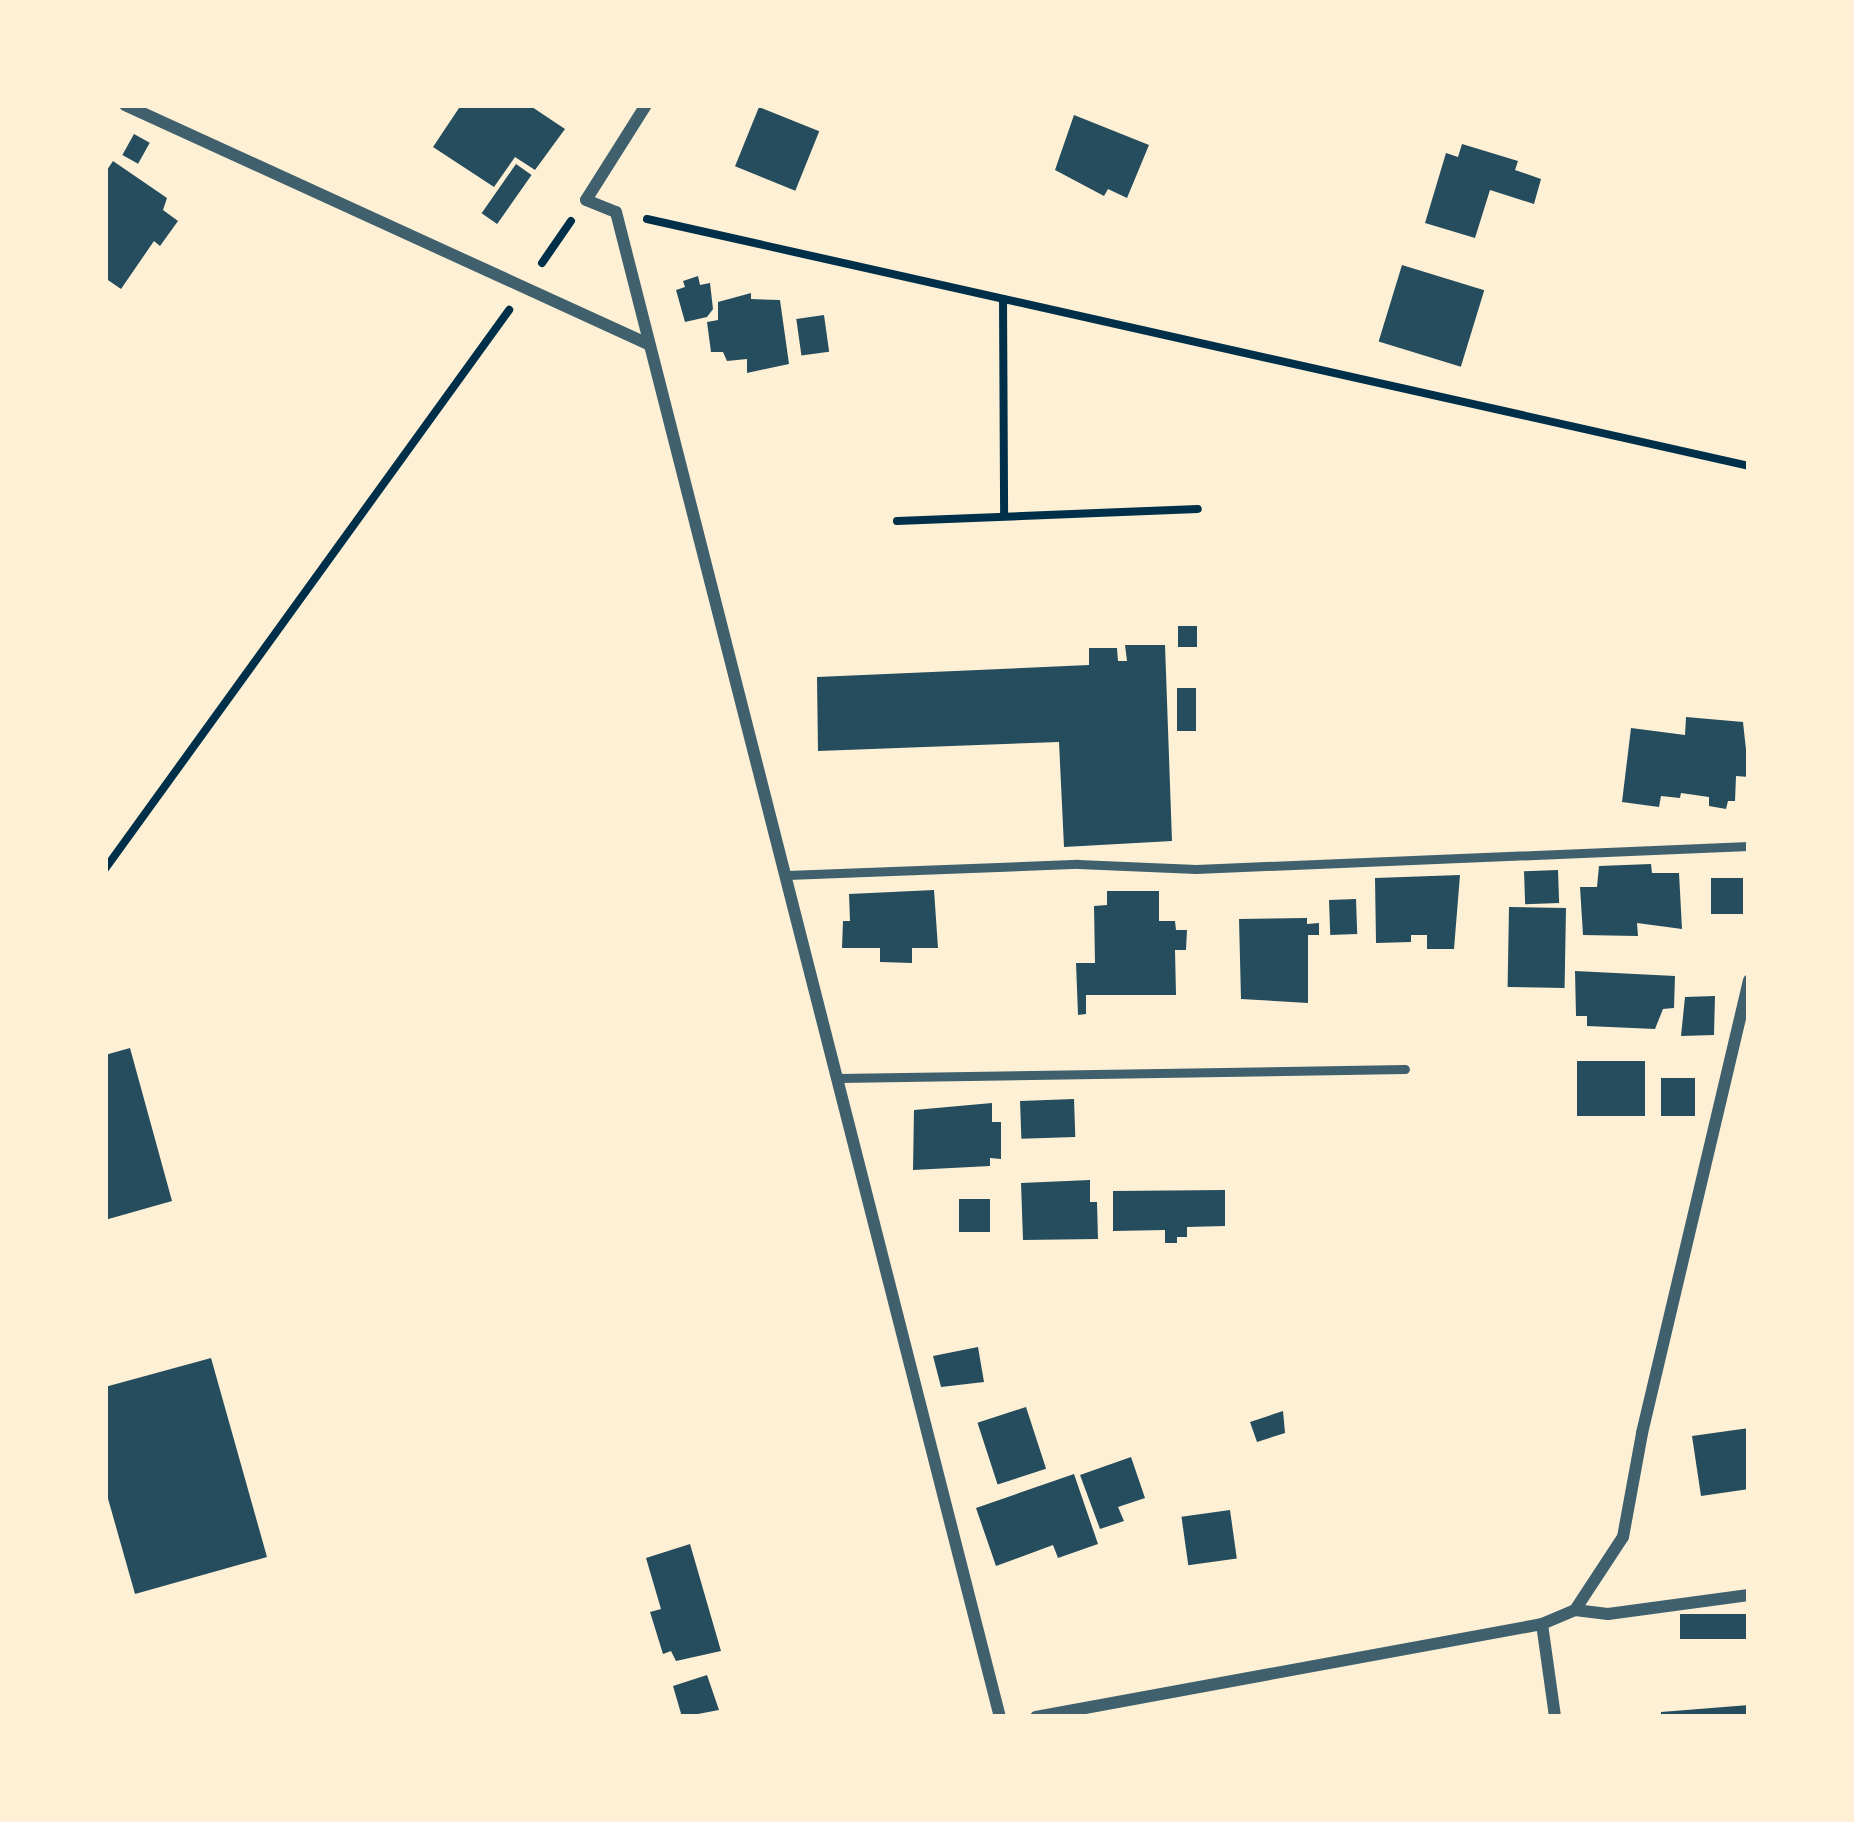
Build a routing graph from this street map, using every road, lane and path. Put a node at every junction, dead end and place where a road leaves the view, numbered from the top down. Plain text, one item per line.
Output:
1 (125, 105) edge
2 (646, 105) edge
3 (586, 200) junction
4 (616, 212) junction
5 (526, 287) junction
6 (1003, 299) junction
7 (649, 344) junction
8 (1749, 466) edge
9 (1198, 509) dead end
10 (1004, 516) junction
11 (897, 520) dead end
12 (1749, 846) edge
13 (105, 868) edge
14 (788, 874) junction
15 (1749, 980) edge
16 (1405, 1070) dead end
17 (839, 1078) junction
18 (1749, 1595) edge
19 (1575, 1610) junction
20 (1542, 1624) junction
21 (1000, 1717) edge
22 (1036, 1717) edge
23 (1555, 1717) edge

1 - 5 street
2 - 3 street
3 - 4 street
3 - 5 path
4 - 6 path
4 - 7 street
5 - 7 street
5 - 13 path
6 - 8 path
6 - 10 path
7 - 14 street
9 - 10 path
10 - 11 path
12 - 14 lane
14 - 17 street
15 - 19 street
16 - 17 lane
17 - 21 street
18 - 19 street
19 - 20 street
20 - 22 street
20 - 23 street

